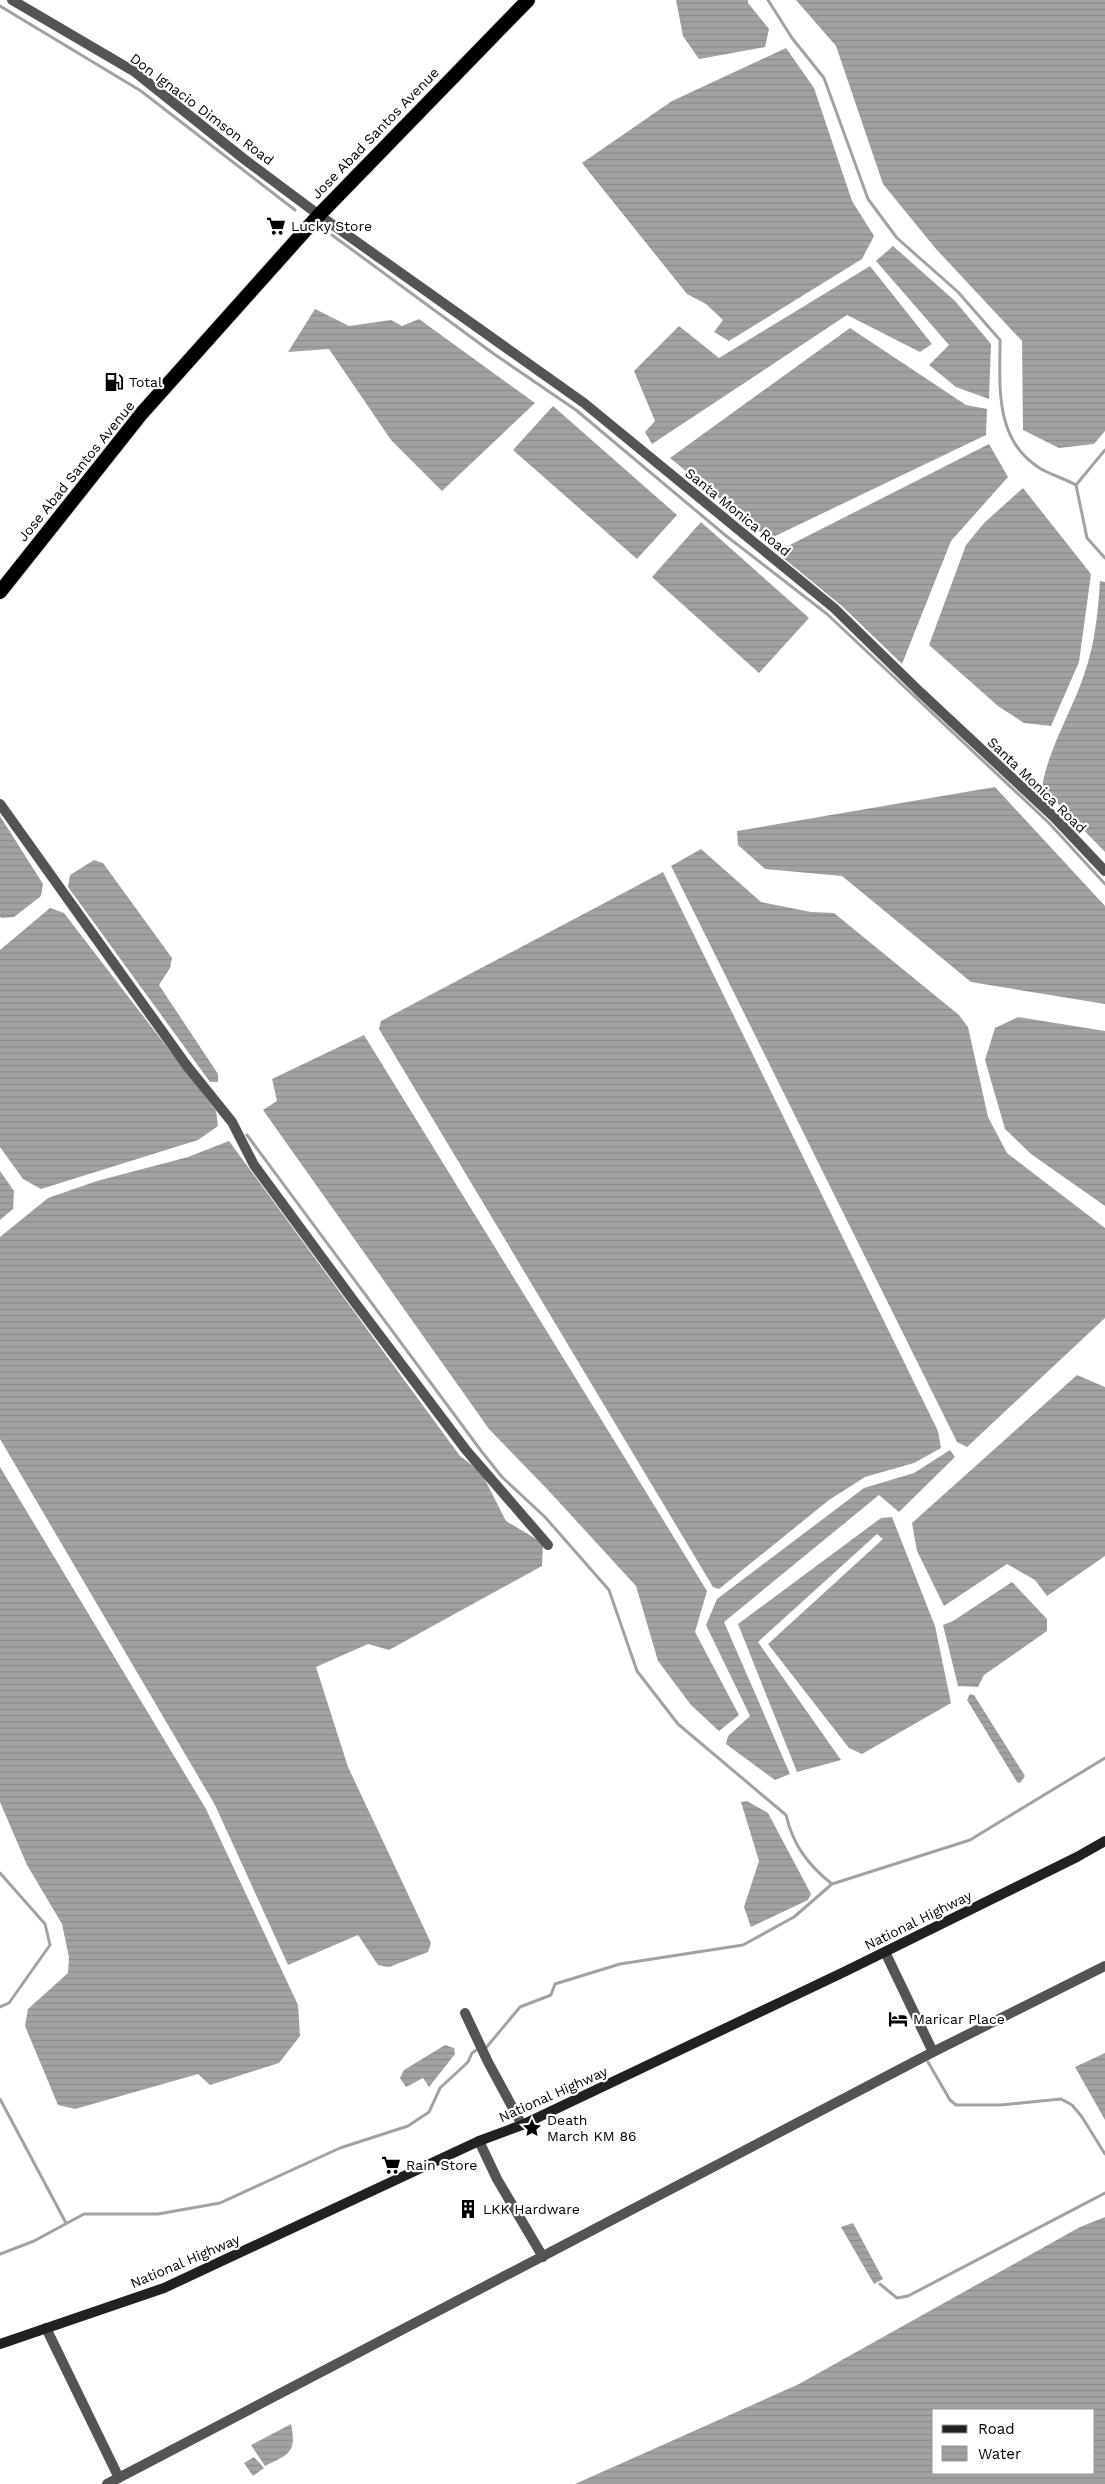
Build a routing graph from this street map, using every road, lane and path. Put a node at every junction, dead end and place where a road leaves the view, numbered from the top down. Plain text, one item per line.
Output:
1 (12, 0) edge
2 (528, 0) edge
3 (319, 214) junction
4 (0, 592) edge
5 (0, 804) edge
6 (1105, 871) edge
7 (548, 1545) dead end
8 (1105, 1840) edge
9 (885, 1952) junction
10 (1105, 1966) edge
11 (465, 2014) dead end
12 (933, 2052) junction
13 (522, 2125) junction
14 (479, 2140) junction
15 (543, 2257) junction
16 (46, 2328) junction
17 (0, 2344) edge
18 (119, 2478) junction
19 (107, 2484) edge

1 - 3 street, Don Ignacio Dimson Road
2 - 3 highway, Jose Abad Santos Avenue
3 - 4 highway, Jose Abad Santos Avenue
3 - 6 street, Santa Monica Road
5 - 7 street
8 - 9 main road, National Highway
9 - 12 street
9 - 13 main road, National Highway
10 - 12 street
11 - 13 street
12 - 15 street
13 - 14 main road, National Highway
14 - 15 street
14 - 16 main road, National Highway
15 - 18 street
16 - 17 main road, National Highway
16 - 18 street
18 - 19 street

